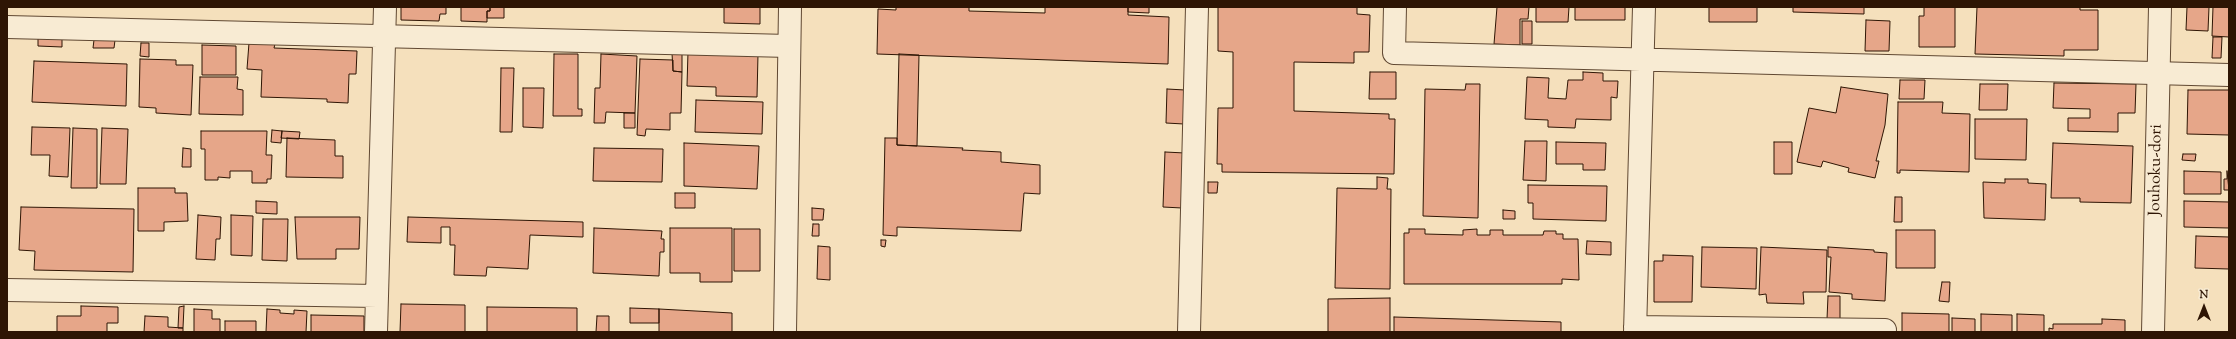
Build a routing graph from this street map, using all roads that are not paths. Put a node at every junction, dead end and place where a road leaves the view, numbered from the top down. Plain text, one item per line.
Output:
1 (385, 7) edge
2 (790, 7) edge
3 (1197, 7) edge
4 (1394, 7) edge
5 (1644, 7) edge
6 (2160, 7) edge
7 (7, 27) edge
8 (385, 36) junction
9 (789, 46) junction
10 (1643, 58) junction
11 (2159, 74) junction
12 (2229, 75) edge
13 (7, 290) edge
14 (377, 296) junction
15 (1635, 329) edge
16 (1885, 330) dead end
17 (376, 332) edge
18 (785, 332) edge
19 (1189, 332) edge
20 (2153, 332) edge

1 - 8 street
2 - 9 street
3 - 19 street
4 - 10 street
5 - 10 street
6 - 11 street, Jouhoku-dori
7 - 8 street
8 - 9 street
8 - 14 street
9 - 18 street
10 - 11 street
10 - 15 street
11 - 12 street
11 - 20 street, Jouhoku-dori
13 - 14 street
14 - 17 street
15 - 16 street

